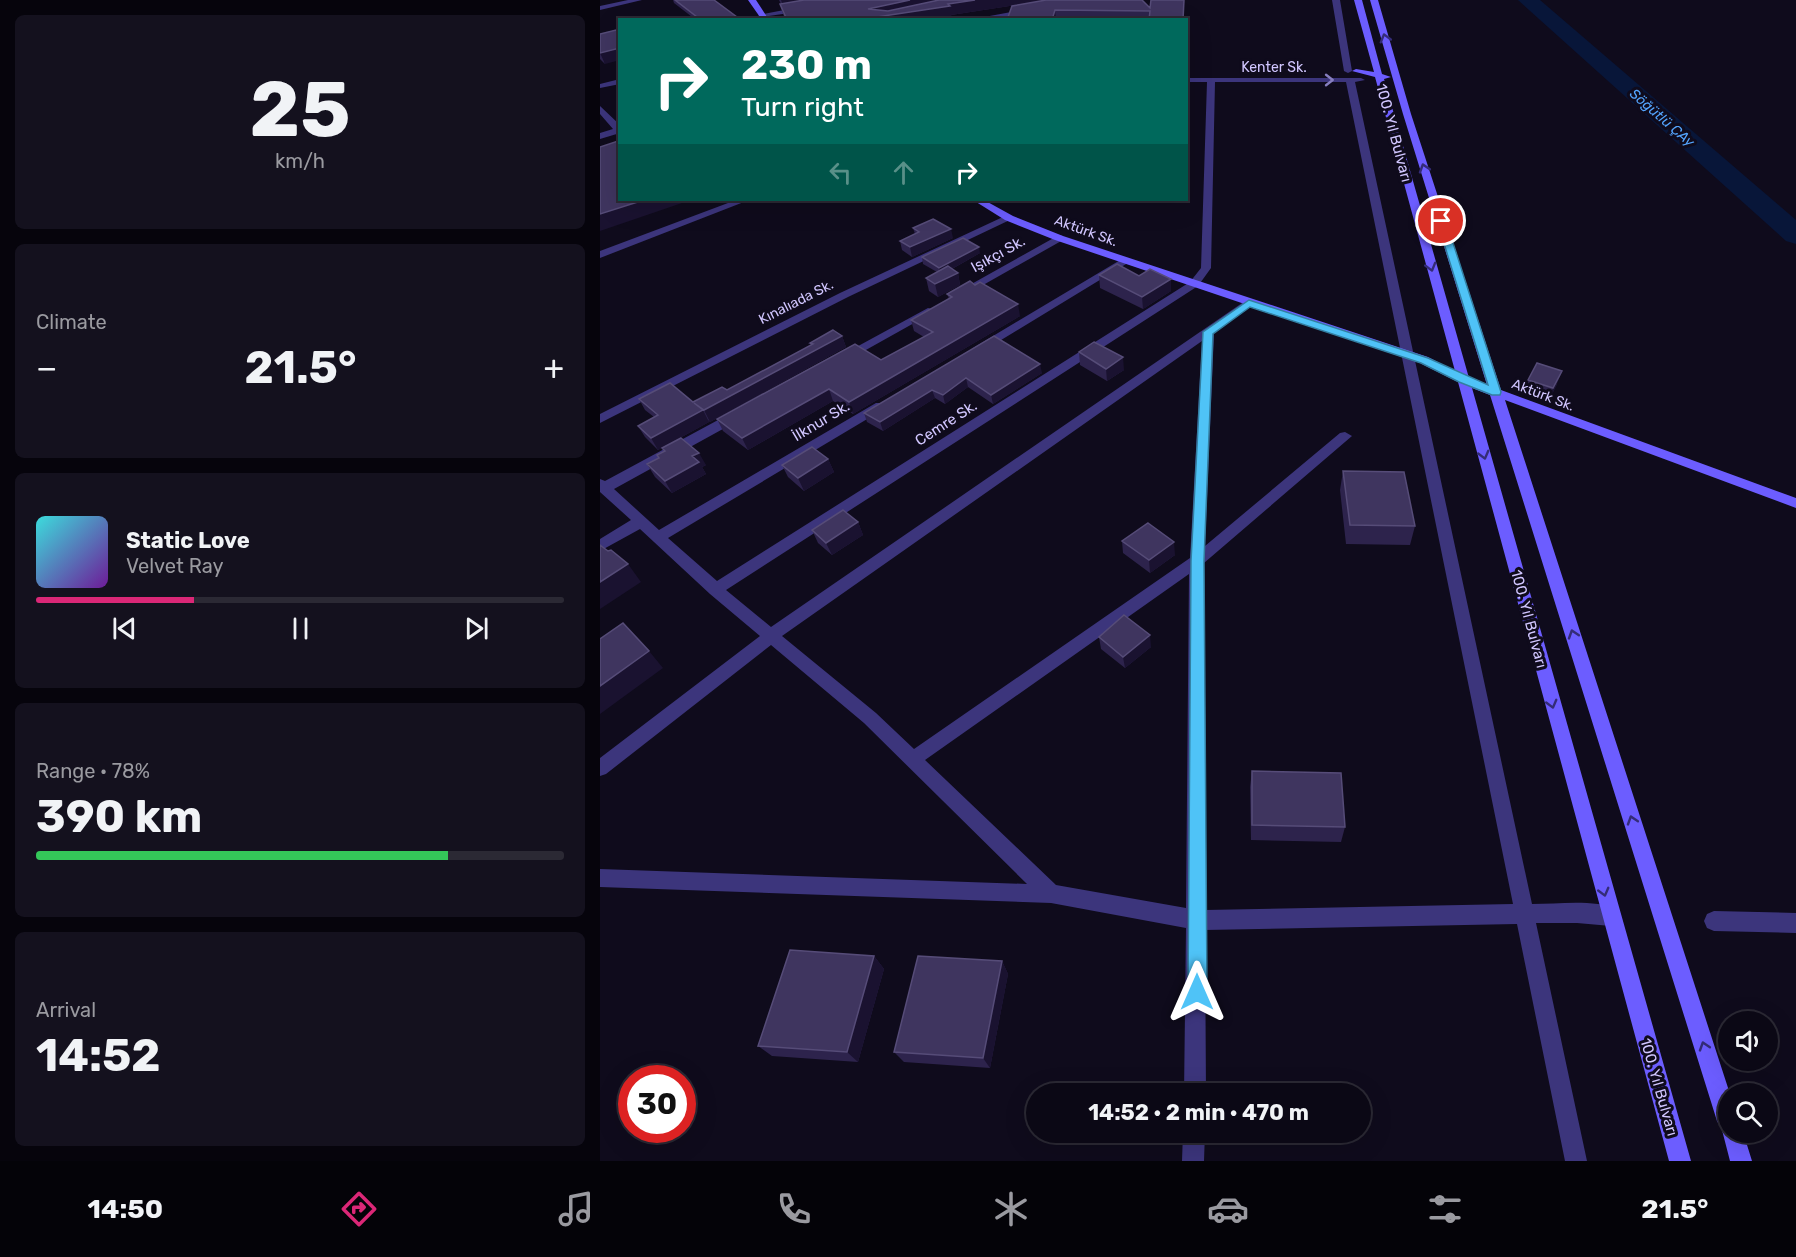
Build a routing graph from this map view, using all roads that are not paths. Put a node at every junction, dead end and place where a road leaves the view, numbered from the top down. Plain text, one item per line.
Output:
1 (638, 0) edge
2 (752, 0) edge
3 (1336, 0) edge
4 (1358, 0) edge
5 (1374, 0) edge
6 (600, 8) edge
7 (806, 8) edge
8 (985, 9) dead end
9 (1036, 9) edge
10 (992, 16) junction
11 (764, 17) edge
12 (982, 18) edge
13 (1188, 70) edge
14 (1354, 76) junction
15 (1379, 77) junction
16 (1396, 77) junction
17 (1188, 80) edge
18 (1211, 80) junction
19 (618, 82) edge
20 (600, 86) edge
21 (600, 109) edge
22 (618, 129) edge
23 (618, 130) edge
24 (600, 136) edge
25 (741, 201) edge
26 (980, 201) edge
27 (1009, 218) junction
28 (1059, 238) junction
29 (600, 255) edge
30 (1126, 261) junction
31 (1194, 284) junction
32 (957, 295) edge
33 (1249, 303) junction
34 (937, 307) edge
35 (1208, 332) junction
36 (1406, 354) junction
37 (963, 357) edge
38 (833, 363) edge
39 (1463, 380) junction
40 (1496, 392) junction
41 (892, 399) edge
42 (750, 408) edge
43 (600, 419) edge
44 (1345, 436) dead end
45 (602, 486) edge
46 (1796, 503) edge
47 (640, 521) junction
48 (658, 537) junction
49 (600, 546) edge
50 (1197, 561) junction
51 (715, 590) junction
52 (771, 636) junction
53 (913, 759) junction
54 (600, 768) edge
55 (600, 878) edge
56 (1051, 894) junction
57 (1524, 914) junction
58 (1611, 916) junction
59 (1197, 920) junction
60 (1714, 921) dead end
61 (1796, 923) edge
62 (1195, 1083) edge
63 (1718, 1091) edge
64 (1194, 1143) edge
65 (1735, 1143) edge
66 (1193, 1161) edge
67 (1576, 1161) edge
68 (1680, 1161) edge
69 (1741, 1161) edge

1 - 6 street
2 - 11 main road
3 - 14 street
4 - 15 main road, 100. Yıl Bulvarı
16 -> 5 main road, 100. Yıl Bulvarı
7 - 11 street
8 - 10 street
9 - 10 street
10 - 12 street
13 - 14 street, Kenter Sk.
14 - 15 main road
18 -> 14 street, Kenter Sk.
14 - 36 street
15 - 16 main road, 100. Yıl Bulvarı
15 -> 39 main road, 100. Yıl Bulvarı
40 -> 16 main road, 100. Yıl Bulvarı
17 - 18 street, Kenter Sk.
18 - 31 street
19 - 20 street
21 - 22 street
23 - 24 street
25 - 29 street
26 - 27 main road, Aktürk Sk.
27 - 28 main road, Aktürk Sk.
27 - 43 street, Kınalıada Sk.
28 - 30 main road, Aktürk Sk.
28 - 32 street, Işıkçı Sk.
30 - 31 main road, Aktürk Sk.
30 - 37 street
31 - 33 main road, Aktürk Sk.
31 - 51 street, Cemre Sk.
33 - 35 street
33 - 36 main road, Aktürk Sk.
34 - 38 street
35 - 50 street
35 - 52 street
36 - 39 main road, Aktürk Sk.
36 - 57 street
39 - 40 main road, Aktürk Sk.
39 -> 58 main road, 100. Yıl Bulvarı
40 - 46 main road, Aktürk Sk.
63 -> 40 main road, 100. Yıl Bulvarı
41 - 48 street, İlknur Sk.
42 - 45 street
44 - 50 street
45 - 47 street
47 - 48 street
47 - 49 street
48 - 51 street
50 - 53 street
50 - 59 street
51 - 52 street
52 - 53 street
52 - 54 street
53 - 56 street
55 - 56 street
56 - 59 street
57 - 58 street
57 - 59 street
57 - 67 street
58 - 68 main road, 100. Yıl Bulvarı
59 - 62 street
60 - 61 street
64 - 66 street
65 - 69 main road

